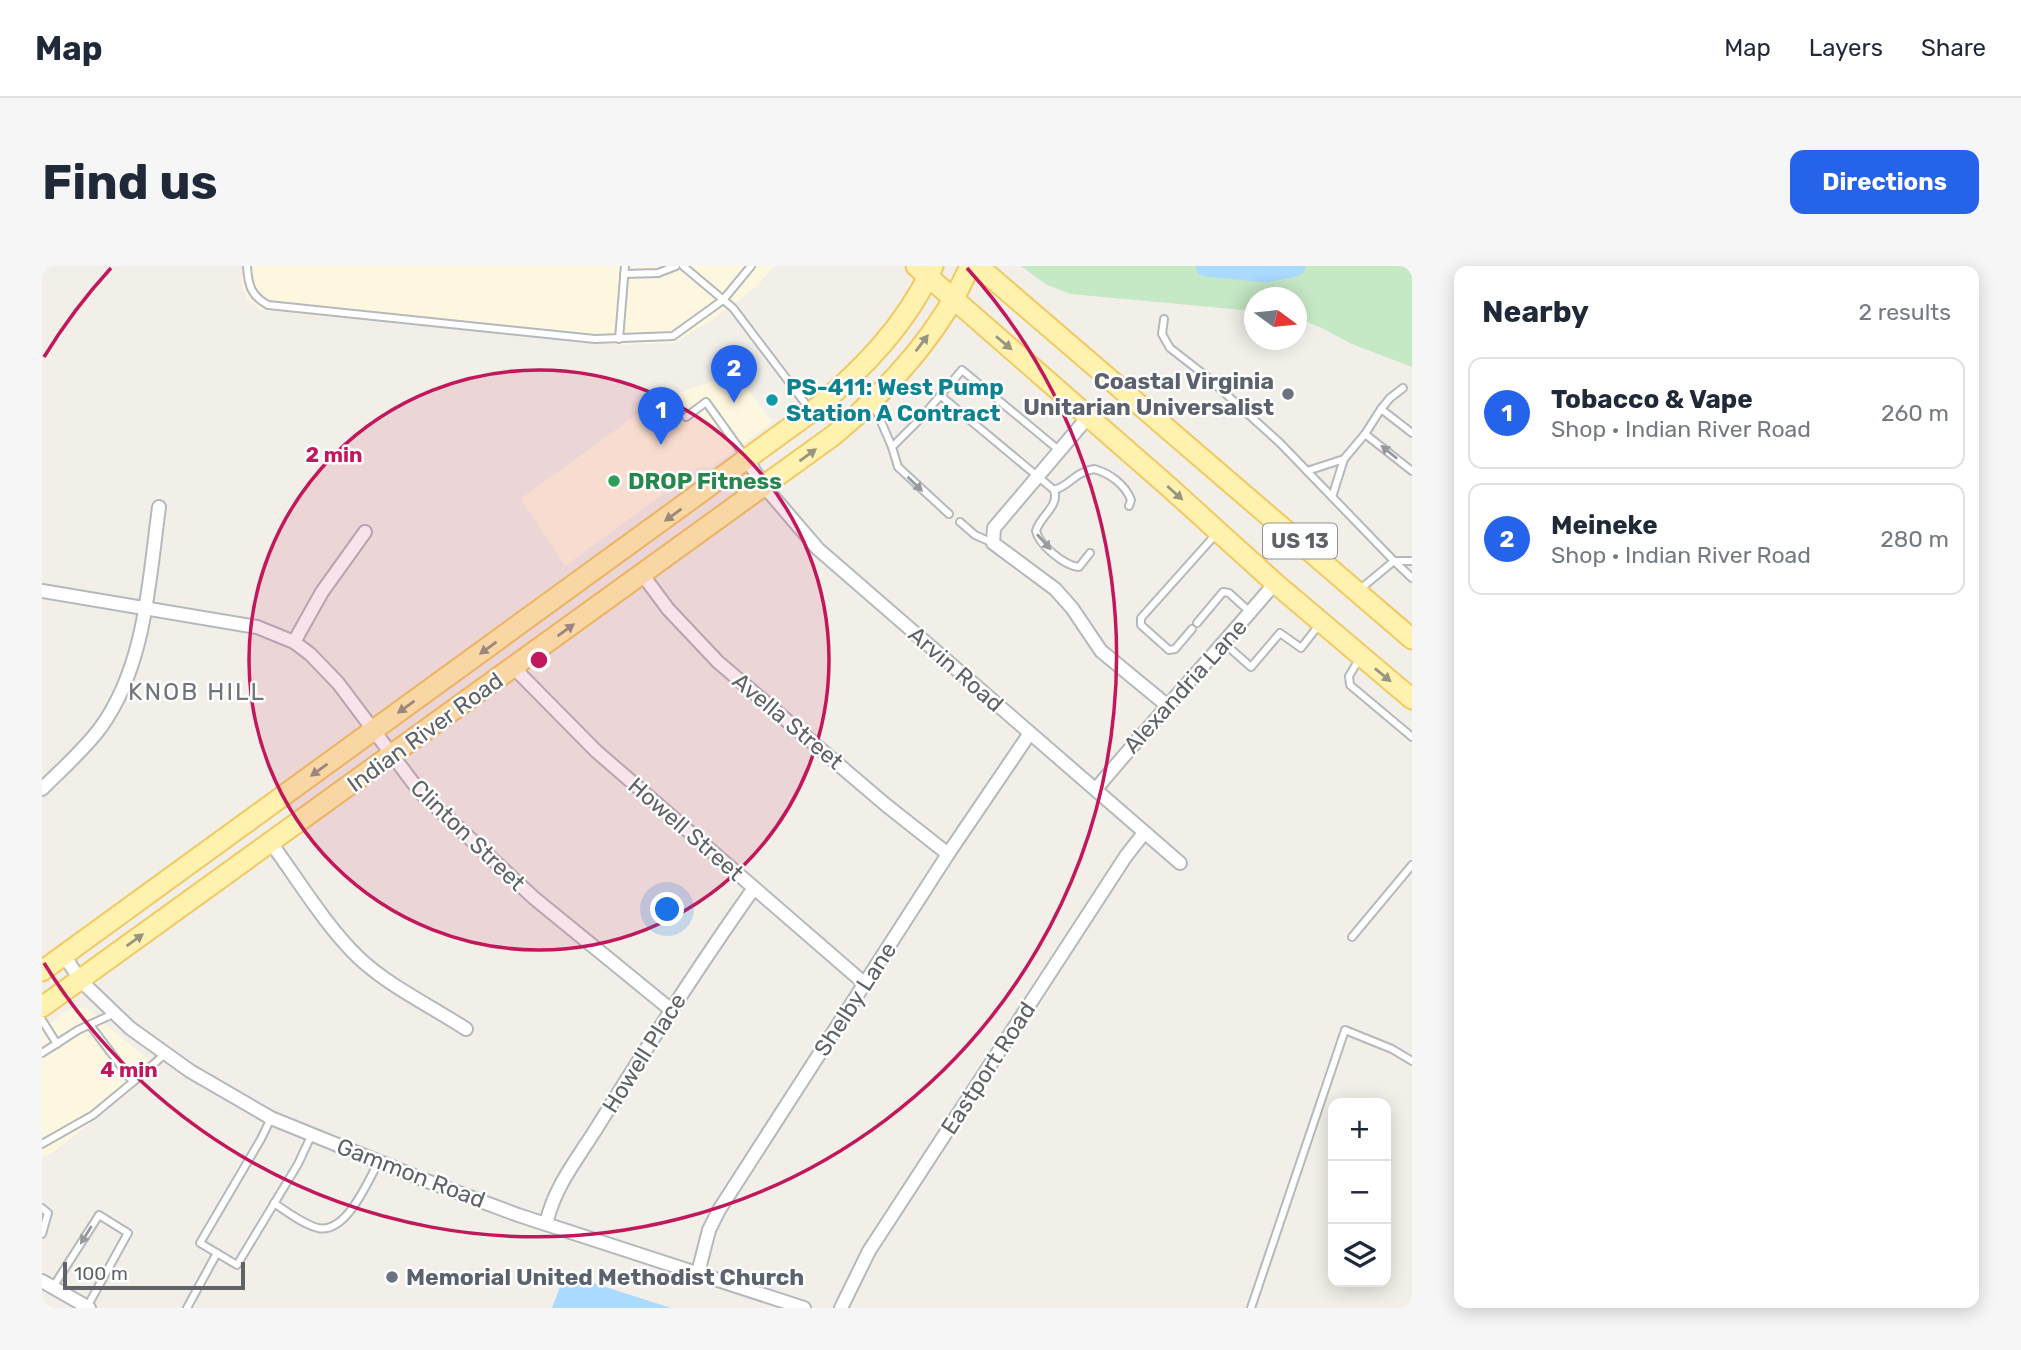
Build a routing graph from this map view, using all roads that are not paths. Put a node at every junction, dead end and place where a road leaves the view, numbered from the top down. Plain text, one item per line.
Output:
1 (247, 266) edge
2 (625, 266) edge
3 (676, 266) edge
4 (683, 266) edge
5 (751, 266) edge
6 (970, 266) edge
7 (978, 266) edge
8 (926, 269) edge
9 (624, 274) junction
10 (953, 297) junction
11 (723, 300) junction
12 (1164, 319) dead end
13 (619, 339) junction
14 (1403, 388) dead end
15 (941, 396) junction
16 (872, 401) junction
17 (1381, 409) junction
18 (812, 412) junction
19 (686, 417) dead end
20 (1088, 417) junction
21 (1412, 433) edge
22 (1365, 434) junction
23 (892, 447) junction
24 (1060, 451) junction
25 (1344, 459) junction
26 (747, 460) junction
27 (1307, 471) junction
28 (1412, 471) edge
29 (1037, 477) junction
30 (764, 486) junction
31 (1054, 490) junction
32 (1332, 497) junction
33 (159, 506) dead end
34 (1129, 506) dead end
35 (949, 514) dead end
36 (960, 522) dead end
37 (365, 532) dead end
38 (1219, 532) junction
39 (993, 543) junction
40 (1090, 553) dead end
41 (1394, 561) junction
42 (1412, 561) edge
43 (642, 574) junction
44 (1412, 578) edge
45 (1275, 583) junction
46 (1357, 591) junction
47 (42, 592) edge
48 (145, 608) junction
49 (1251, 612) junction
50 (1321, 623) junction
51 (1412, 639) edge
52 (294, 642) junction
53 (1225, 644) junction
54 (1361, 657) junction
55 (514, 668) junction
56 (1412, 698) edge
57 (1169, 707) junction
58 (374, 730) junction
59 (1030, 733) junction
60 (1412, 737) edge
61 (391, 755) junction
62 (42, 789) edge
63 (1096, 789) junction
64 (1144, 833) junction
65 (271, 843) junction
66 (948, 854) junction
67 (1180, 863) dead end
68 (1412, 865) edge
69 (754, 888) junction
70 (1352, 937) dead end
71 (64, 955) junction
72 (42, 971) edge
73 (80, 980) junction
74 (865, 984) junction
75 (42, 1007) edge
76 (670, 1009) junction
77 (114, 1013) junction
78 (42, 1020) edge
79 (90, 1026) junction
80 (466, 1029) dead end
81 (57, 1044) junction
82 (42, 1054) edge
83 (165, 1054) junction
84 (1412, 1061) edge
85 (133, 1082) junction
86 (271, 1118) junction
87 (312, 1134) junction
88 (42, 1144) edge
89 (379, 1161) junction
90 (274, 1203) junction
91 (42, 1208) edge
92 (545, 1224) junction
93 (42, 1234) edge
94 (217, 1253) junction
95 (698, 1273) junction
96 (48, 1284) edge
97 (88, 1307) edge
98 (187, 1308) edge
99 (804, 1308) edge
100 (841, 1308) edge
101 (1251, 1308) edge

1 - 13 lane
2 - 9 lane
3 - 9 lane
4 - 11 lane
5 - 11 lane
6 - 10 main road, Indian River Road
7 - 46 main road, US 13
8 - 10 main road, US 13
8 - 18 main road, Indian River Road
9 - 13 lane
16 -> 10 main road, Indian River Road
10 -> 20 main road, US 13
11 - 13 lane
11 - 18 lane
12 - 27 lane
14 - 17 lane
15 - 23 lane
15 - 24 lane
15 - 29 lane
16 - 23 lane
30 -> 16 main road, Indian River Road
17 - 21 lane
17 - 22 lane
18 - 26 main road, Indian River Road
19 - 26 lane
20 - 24 street
20 -> 38 main road, US 13
22 - 25 lane
28 -> 22 lane
23 -> 35 lane
24 - 29 street
25 - 27 lane
25 - 32 lane
26 - 30 street, Arvin Road
26 -> 58 main road, Indian River Road
27 - 32 lane
29 - 31 lane
29 - 39 street
30 - 43 main road, Indian River Road
30 - 59 street, Arvin Road
31 - 34 lane
31 -> 40 lane
32 - 41 lane
33 - 48 street
36 - 39 lane
37 - 52 street
38 - 45 main road, US 13
38 - 49 lane
39 - 57 street
41 - 42 lane
41 - 44 lane
41 - 46 lane
55 -> 43 main road, Indian River Road
43 - 66 street, Avella Street
45 - 49 street, Alexandria Lane
45 - 50 main road, US 13
46 - 51 main road, US 13
47 - 48 street, Clinton Street
48 - 52 street, Clinton Street
48 - 62 street
49 - 53 street, Alexandria Lane
50 - 53 lane
50 - 54 main road, US 13
52 - 58 street, Clinton Street
53 - 57 street, Alexandria Lane
54 -> 56 main road, US 13
54 - 60 lane
55 - 61 main road, Indian River Road
55 - 69 street, Howell Street
57 - 63 street, Alexandria Lane
58 - 61 street, Clinton Street
58 -> 71 main road, Indian River Road
59 - 63 street, Arvin Road
59 - 66 street, Shelby Lane
61 - 65 main road, Indian River Road
61 - 76 street, Clinton Street
63 - 64 street, Arvin Road
64 - 67 street, Arvin Road
64 - 100 street, Eastport Road
73 -> 65 main road, Indian River Road
65 - 80 street
66 - 74 street, Shelby Lane
68 - 70 lane
69 - 74 street, Howell Street
69 - 76 street, Howell Place
71 - 72 main road, Indian River Road
71 - 73 street, Gammon Road
73 - 75 main road, Indian River Road
73 - 77 street, Gammon Road
74 - 95 street, Shelby Lane
76 - 92 street, Howell Place
77 - 79 lane
77 - 83 street, Gammon Road
78 - 81 lane
79 - 81 lane
79 - 85 lane
81 - 82 lane
83 - 85 lane
83 - 86 street, Gammon Road
84 - 101 lane
85 - 88 lane
86 - 87 street, Gammon Road
86 - 94 lane
87 - 89 street, Gammon Road
87 - 90 lane
89 - 90 lane
89 - 92 street, Gammon Road
90 - 94 lane
91 - 93 lane
92 - 95 street, Gammon Road
94 - 98 lane
95 - 99 street, Gammon Road
96 - 97 street
97 -> 96 lane

